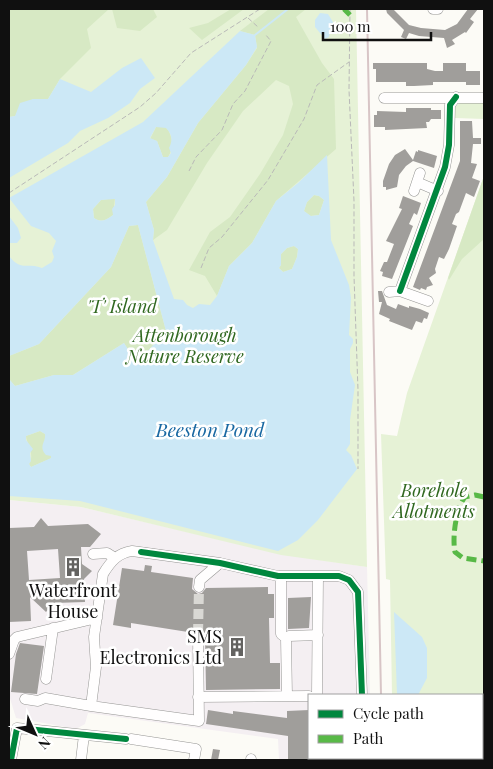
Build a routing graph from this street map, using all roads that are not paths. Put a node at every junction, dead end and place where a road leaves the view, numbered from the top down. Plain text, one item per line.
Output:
1 (433, 9) edge
2 (438, 9) edge
3 (456, 97) junction
4 (384, 98) dead end
5 (484, 98) edge
6 (417, 182) dead end
7 (438, 190) junction
8 (428, 301) dead end
9 (93, 554) dead end
10 (115, 558) junction
11 (220, 563) junction
12 (281, 576) junction
13 (318, 576) junction
14 (199, 586) tunnel mouth
15 (97, 618) junction
16 (53, 628) junction
17 (198, 634) tunnel mouth
18 (318, 635) junction
19 (286, 638) junction
20 (9, 654) edge
21 (46, 679) dead end
22 (317, 694) edge
23 (362, 694) edge
24 (287, 696) junction
25 (308, 696) edge
26 (198, 697) junction
27 (26, 699) dead end
28 (91, 706) junction
29 (84, 735) junction
30 (10, 756) edge
31 (80, 760) edge
32 (194, 760) edge

1 - 2 street
3 - 4 street
3 - 5 street
3 - 7 street
6 - 7 street
7 - 8 street
9 - 10 street
10 - 11 street
10 - 15 street
11 - 12 street
11 - 14 street
12 - 13 street
12 - 19 street
13 - 18 street
13 - 23 street
15 - 16 street
15 - 28 street
16 - 20 street
16 - 21 street
17 - 26 street
18 - 19 street
18 - 22 street
19 - 24 street
24 - 25 street
24 - 26 street
26 - 28 street
27 - 28 street
29 - 30 street
29 - 31 street
29 - 32 street

